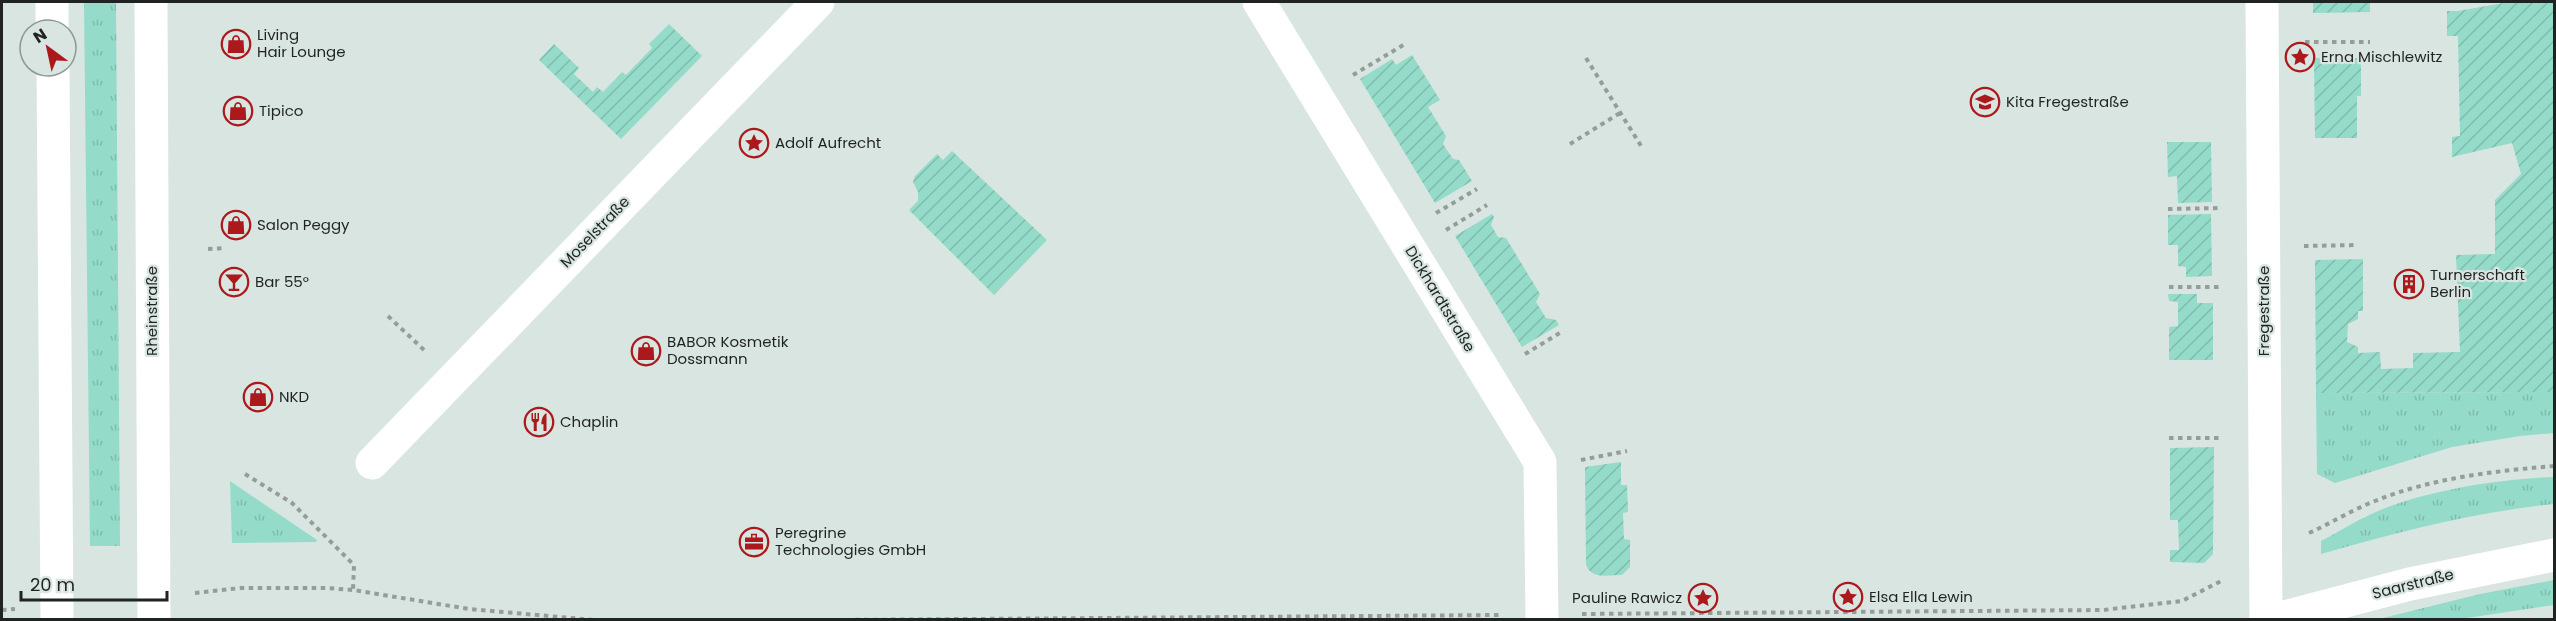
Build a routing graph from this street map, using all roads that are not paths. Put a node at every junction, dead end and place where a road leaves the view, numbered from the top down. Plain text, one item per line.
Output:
1 (52, 2) edge
2 (151, 2) edge
3 (818, 2) edge
4 (1259, 2) edge
5 (2262, 2) edge
6 (52, 18) edge
7 (53, 78) edge
8 (372, 463) dead end
9 (2554, 555) edge
10 (57, 620) edge
11 (153, 620) edge
12 (1542, 620) edge
13 (2266, 620) edge
14 (2273, 620) edge

1 - 6 street
2 - 11 street, Rheinstraße
3 - 8 street, Moselstraße
4 - 12 street, Dickhardtstraße
5 - 13 street, Fregestraße
7 - 10 street
9 - 14 street, Saarstraße

